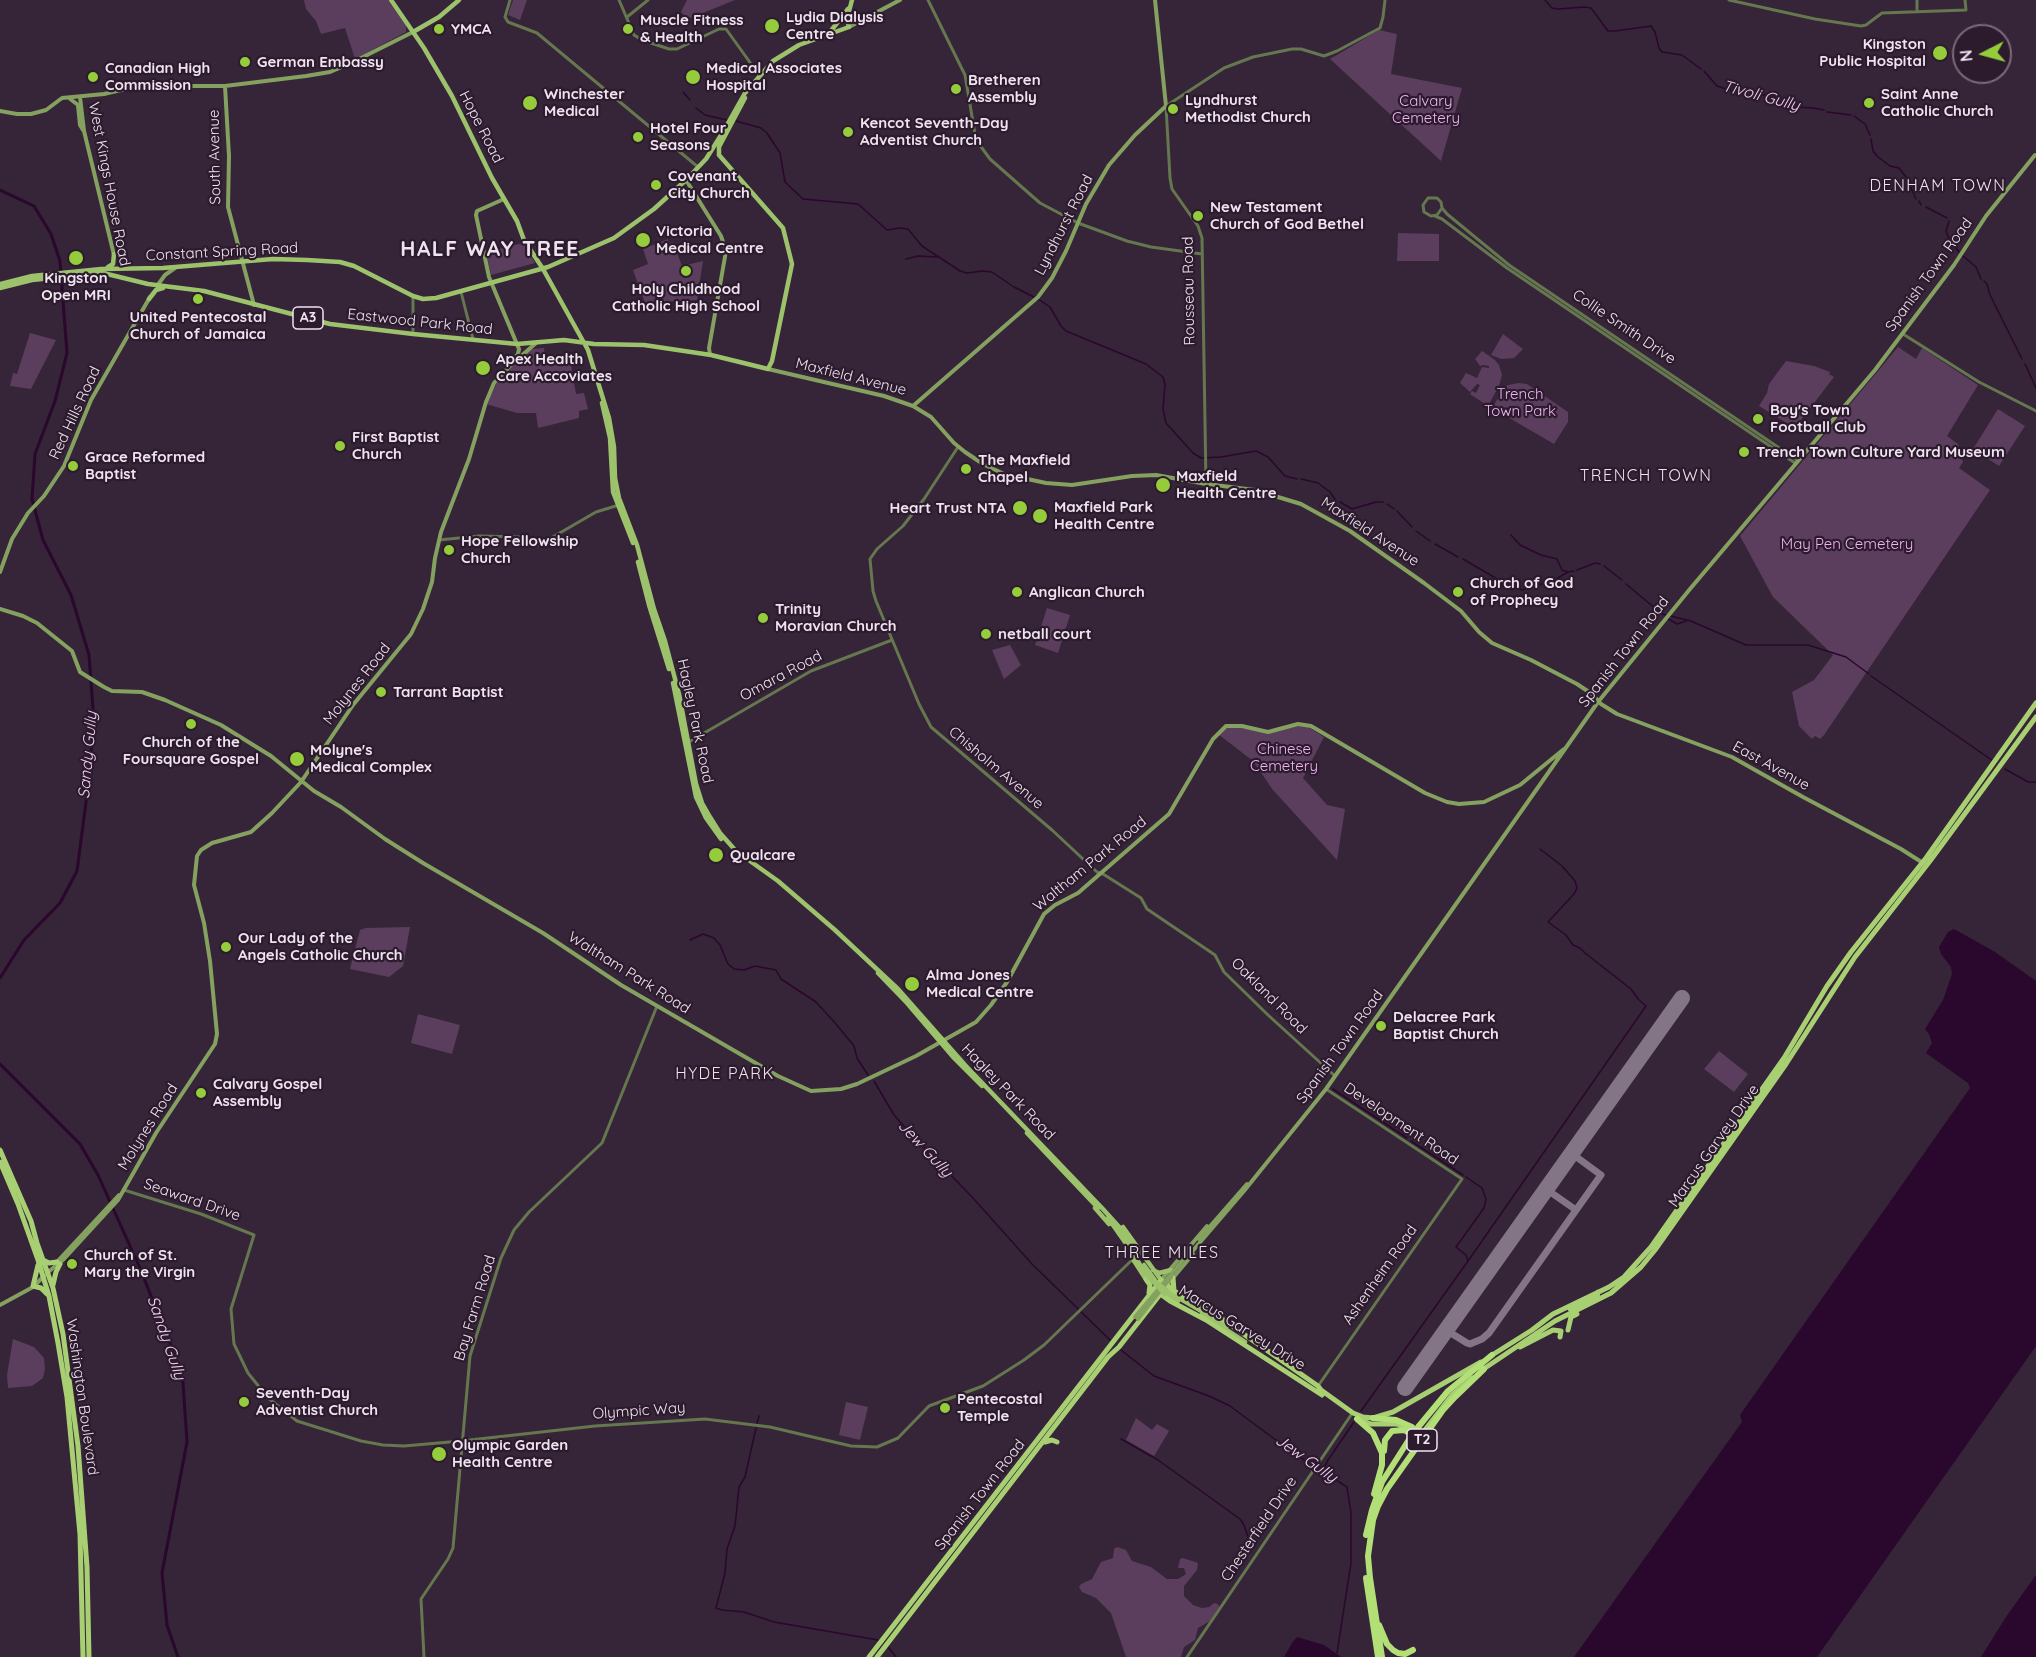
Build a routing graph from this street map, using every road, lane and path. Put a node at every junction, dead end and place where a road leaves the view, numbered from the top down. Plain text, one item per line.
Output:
1 (390, 0) edge
2 (459, 0) edge
3 (510, 0) edge
4 (619, 0) edge
5 (648, 0) edge
6 (852, 0) edge
7 (900, 0) edge
8 (928, 0) edge
9 (1155, 0) edge
10 (1385, 0) edge
11 (1729, 0) edge
12 (1917, 0) edge
13 (1965, 0) edge
14 (849, 11) junction
15 (1917, 11) junction
16 (627, 17) junction
17 (859, 22) junction
18 (849, 27) junction
19 (413, 32) junction
20 (828, 34) junction
21 (759, 75) junction
22 (225, 86) junction
23 (80, 97) junction
24 (68, 98) junction
25 (1166, 106) junction
26 (0, 111) edge
27 (84, 130) junction
28 (719, 155) junction
29 (2035, 157) edge
30 (706, 159) junction
31 (698, 167) junction
32 (686, 180) junction
33 (504, 199) junction
34 (1442, 208) junction
35 (1435, 216) junction
36 (1078, 223) junction
37 (114, 254) junction
38 (1202, 254) junction
39 (242, 261) junction
40 (176, 267) junction
41 (115, 268) junction
42 (543, 269) junction
43 (88, 270) junction
44 (66, 275) junction
45 (115, 275) junction
46 (491, 282) junction
47 (148, 284) junction
48 (0, 286) edge
49 (157, 286) junction
50 (175, 287) junction
51 (460, 291) junction
52 (413, 296) junction
53 (149, 299) junction
54 (254, 304) junction
55 (573, 322) junction
56 (1902, 333) junction
57 (413, 334) junction
58 (473, 339) junction
59 (569, 340) junction
60 (583, 342) junction
61 (537, 343) junction
62 (518, 344) junction
63 (711, 356) junction
64 (768, 369) junction
65 (494, 383) junction
66 (913, 406) junction
67 (2036, 411) edge
68 (958, 447) junction
69 (1796, 461) junction
70 (1206, 484) junction
71 (619, 505) junction
72 (439, 540) junction
73 (0, 572) edge
74 (0, 609) edge
75 (892, 640) junction
76 (1598, 702) junction
77 (2036, 703) edge
78 (2036, 717) edge
79 (687, 743) junction
80 (1564, 749) junction
81 (1998, 764) junction
82 (301, 782) junction
83 (1924, 864) junction
84 (1100, 873) junction
85 (1853, 949) junction
86 (1832, 992) junction
87 (657, 1006) junction
88 (1803, 1026) junction
89 (942, 1040) junction
90 (1335, 1076) junction
91 (1326, 1089) junction
92 (0, 1150) edge
93 (0, 1162) edge
94 (1252, 1179) junction
95 (1462, 1179) joint
96 (1083, 1187) junction
97 (122, 1190) junction
98 (1214, 1221) junction
99 (1213, 1227) junction
100 (254, 1235) joint
101 (1189, 1253) junction
102 (1135, 1255) junction
103 (40, 1260) junction
104 (58, 1263) junction
105 (1150, 1268) junction
106 (1171, 1270) junction
107 (45, 1275) junction
108 (1173, 1278) junction
109 (1146, 1279) junction
110 (1157, 1284) junction
111 (33, 1286) junction
112 (1167, 1286) junction
113 (53, 1287) junction
114 (1174, 1291) junction
115 (1598, 1292) junction
116 (1160, 1294) junction
117 (49, 1296) junction
118 (1145, 1300) junction
119 (1170, 1300) junction
120 (1600, 1300) junction
121 (1154, 1303) junction
122 (0, 1305) edge
123 (1562, 1317) junction
124 (1136, 1318) junction
125 (1568, 1330) dead end
126 (1560, 1337) dead end
127 (1110, 1347) junction
128 (1515, 1348) junction
129 (1492, 1355) junction
130 (1108, 1357) junction
131 (1484, 1368) junction
132 (1318, 1389) junction
133 (1351, 1415) junction
134 (1373, 1417) junction
135 (1358, 1419) junction
136 (1420, 1437) junction
137 (461, 1441) junction
138 (1045, 1442) junction
139 (1057, 1442) dead end
140 (1380, 1475) junction
141 (1373, 1520) junction
142 (1368, 1527) junction
143 (935, 1581) junction
144 (912, 1602) junction
145 (1374, 1607) junction
146 (1390, 1648) junction
147 (883, 1649) junction
148 (1413, 1650) dead end
149 (83, 1657) edge
150 (89, 1657) edge
151 (424, 1657) edge
152 (869, 1657) edge
153 (877, 1657) edge
154 (885, 1657) edge
155 (1187, 1657) edge
156 (1380, 1657) edge
157 (1395, 1657) edge

1 - 19 main road, Hope Road
2 - 19 main road
3 - 31 street
4 - 16 street
5 - 16 street
6 - 14 main road
7 - 17 main road
8 - 36 street
9 - 25 main road
10 - 25 street, Lyndhurst Road
11 - 15 street
12 - 15 street
13 - 15 street
14 - 17 main road
14 - 18 main road
14 - 20 main road
16 - 21 street
17 - 18 main road
18 - 20 main road
19 - 22 main road
19 - 33 main road, Hope Road
20 - 21 main road
21 - 28 main road
21 - 30 main road, Constant Spring Road
22 - 23 main road
22 - 39 main road, South Avenue
23 - 24 main road
23 - 27 main road, West Kings House Road
24 - 26 main road
24 - 27 main road
25 - 36 main road, Lyndhurst Road
25 - 38 street, Rousseau Road
27 - 37 main road, West Kings House Road
28 - 30 main road
28 - 64 main road
29 - 56 main road, Spanish Town Road
30 - 31 main road, Constant Spring Road
31 - 32 main road, Constant Spring Road
32 - 42 main road, Constant Spring Road
32 - 63 main road
33 - 42 main road, Hope Road
33 - 46 main road
34 - 35 street
34 - 35 street
34 - 69 street, Collie Smith Drive
35 - 69 street, Collie Smith Drive
36 - 38 street
36 - 66 main road, Lyndhurst Road
37 - 41 main road, West Kings House Road
37 - 43 main road
38 - 70 street, Rousseau Road
39 - 40 main road, Constant Spring Road / A3
39 - 52 main road, Constant Spring Road / A3
39 - 54 main road, South Avenue
40 - 41 main road, Constant Spring Road / A3
40 - 49 main road, Red Hills Road
41 - 43 main road, Constant Spring Road / A3
41 - 45 main road, West Kings House Road
42 - 46 main road, Constant Spring Road / A3
42 - 55 main road, Hagley Park Road
43 - 44 main road, Constant Spring Road / A3
44 - 45 main road, Constant Spring Road / A3
44 - 48 main road, Constant Spring Road / A3
45 - 47 main road, Eastwood Park Road / A3
46 - 51 main road, Constant Spring Road / A3
46 - 62 main road
47 - 49 main road, Eastwood Park Road / A3
47 - 53 main road
49 - 50 main road, Eastwood Park Road / A3
49 - 53 main road, Red Hills Road
50 - 53 main road
50 - 54 main road, Eastwood Park Road / A3
51 - 52 main road, Constant Spring Road / A3
51 - 58 street
52 - 57 street
53 - 73 main road, Red Hills Road
54 - 57 main road, Eastwood Park Road / A3
55 - 59 main road
55 - 60 main road, Hagley Park Road
56 - 67 street
56 - 69 main road, Spanish Town Road
57 - 58 main road, Eastwood Park Road / A3
58 - 62 main road, Eastwood Park Road / A3
59 - 60 main road, Eastwood Park Road / A3
59 - 61 main road, Eastwood Park Road / A3
60 - 63 main road, Maxfield Avenue
60 - 71 main road, Hagley Park Road
61 - 62 main road, Eastwood Park Road / A3
61 - 65 main road, Molynes Road
62 - 65 main road
63 - 64 main road, Maxfield Avenue
64 - 66 main road, Maxfield Avenue
65 - 72 main road, Molynes Road
66 - 68 main road, Maxfield Avenue
68 - 70 main road, Maxfield Avenue
68 - 75 street, Chisholm Avenue
69 - 76 main road, Spanish Town Road
70 - 76 main road, Maxfield Avenue
71 - 72 street
71 - 79 main road, Hagley Park Road
72 - 82 main road, Molynes Road
74 - 82 main road, Waltham Park Road
75 - 79 street, Omara Road
75 - 84 street, Chisholm Avenue
76 - 80 main road, Spanish Town Road
76 - 83 main road, East Avenue
77 - 81 highway, Marcus Garvey Drive
78 - 81 highway, Marcus Garvey Drive
79 - 89 main road, Hagley Park Road
80 - 84 main road, Waltham Park Road
80 - 90 main road, Spanish Town Road
81 - 83 highway, Marcus Garvey Drive
82 - 87 main road, Waltham Park Road
82 - 97 main road, Molynes Road
83 - 85 highway, Marcus Garvey Drive
83 - 86 highway, Marcus Garvey Drive
84 - 89 main road, Waltham Park Road
84 - 90 street, Oakland Road
85 - 86 highway
85 - 88 highway, Marcus Garvey Drive
86 - 88 highway
86 - 120 highway, Marcus Garvey Drive
87 - 89 main road, Waltham Park Road
87 - 137 street, Bay Farm Road
88 - 115 highway, Marcus Garvey Drive
89 - 96 main road, Hagley Park Road
89 - 102 main road, Hagley Park Road
90 - 91 main road, Spanish Town Road
91 - 94 main road, Spanish Town Road
91 - 95 street, Development Road
92 - 103 highway, Washington Boulevard
93 - 103 highway, Washington Boulevard
94 - 98 main road, Spanish Town Road
94 - 99 main road, Spanish Town Road
95 - 132 street, Ashenheim Road
96 - 102 main road, Hagley Park Road
96 - 105 main road, Hagley Park Road
97 - 100 street, Seaward Drive
97 - 104 main road, Molynes Road
98 - 101 main road, Spanish Town Road
98 - 106 main road, Spanish Town Road
99 - 101 main road, Spanish Town Road
99 - 108 main road, Spanish Town Road
100 - 137 street, Olympic Way
101 - 124 main road, Spanish Town Road, bridge
102 - 105 main road
102 - 109 main road, Hagley Park Road
102 - 110 main road, Hagley Park Road, bridge
102 - 137 street, Olympic Way
103 - 104 highway
103 - 107 highway, Washington Boulevard
103 - 111 highway
104 - 107 main road, Molynes Road
104 - 113 highway
105 - 106 main road
105 - 110 main road, Hagley Park Road
106 - 110 main road, Spanish Town Road
107 - 111 main road, Molynes Road
107 - 113 highway, Washington Boulevard
107 - 117 highway, Washington Boulevard
108 - 112 main road, Spanish Town Road
108 - 114 highway
109 - 110 main road, Hagley Park Road
109 - 118 highway
110 - 112 highway, Marcus Garvey Drive
110 - 116 highway, Marcus Garvey Drive
110 - 118 highway, Spanish Town Road
110 - 132 main road, Marcus Garvey Drive, bridge
111 - 117 highway
111 - 122 main road, Molynes Road
112 - 114 highway, Marcus Garvey Drive
112 - 116 highway, Spanish Town Road
113 - 150 highway, Washington Boulevard
114 - 132 highway, Marcus Garvey Drive
115 - 123 highway
115 - 129 highway, Marcus Garvey Drive
116 - 119 highway, Marcus Garvey Drive
116 - 121 highway, Spanish Town Road
117 - 149 highway, Washington Boulevard
118 - 127 highway, Spanish Town Road
119 - 121 highway
119 - 132 highway, Marcus Garvey Drive
120 - 123 highway, Marcus Garvey Drive
120 - 125 highway
121 - 130 highway, Spanish Town Road
123 - 128 highway, Marcus Garvey Drive
124 - 127 main road, Spanish Town Road
124 - 130 main road, Spanish Town Road
126 - 128 highway
127 - 144 highway, Spanish Town Road
128 - 131 highway, Marcus Garvey Drive
129 - 134 highway, Marcus Garvey Drive
129 - 142 highway, T2, bridge
130 - 138 highway, Spanish Town Road
131 - 136 highway, Marcus Garvey Drive
131 - 141 highway, T2
132 - 133 highway, Marcus Garvey Drive
132 - 134 highway, Marcus Garvey Drive
133 - 135 highway, Marcus Garvey Drive
133 - 155 street, Chesterfield Drive
134 - 136 highway
135 - 136 highway, Marcus Garvey Drive
135 - 140 highway
136 - 140 highway
136 - 141 highway
137 - 151 street, Bay Farm Road
138 - 139 highway
138 - 143 highway, Spanish Town Road
140 - 142 highway
141 - 145 highway, T2
142 - 156 highway, T2
143 - 144 highway
143 - 147 highway, Spanish Town Road
144 - 152 highway, Spanish Town Road
145 - 146 highway
145 - 156 highway, T2
146 - 148 highway
146 - 157 highway
147 - 153 highway, Spanish Town Road
147 - 154 highway

